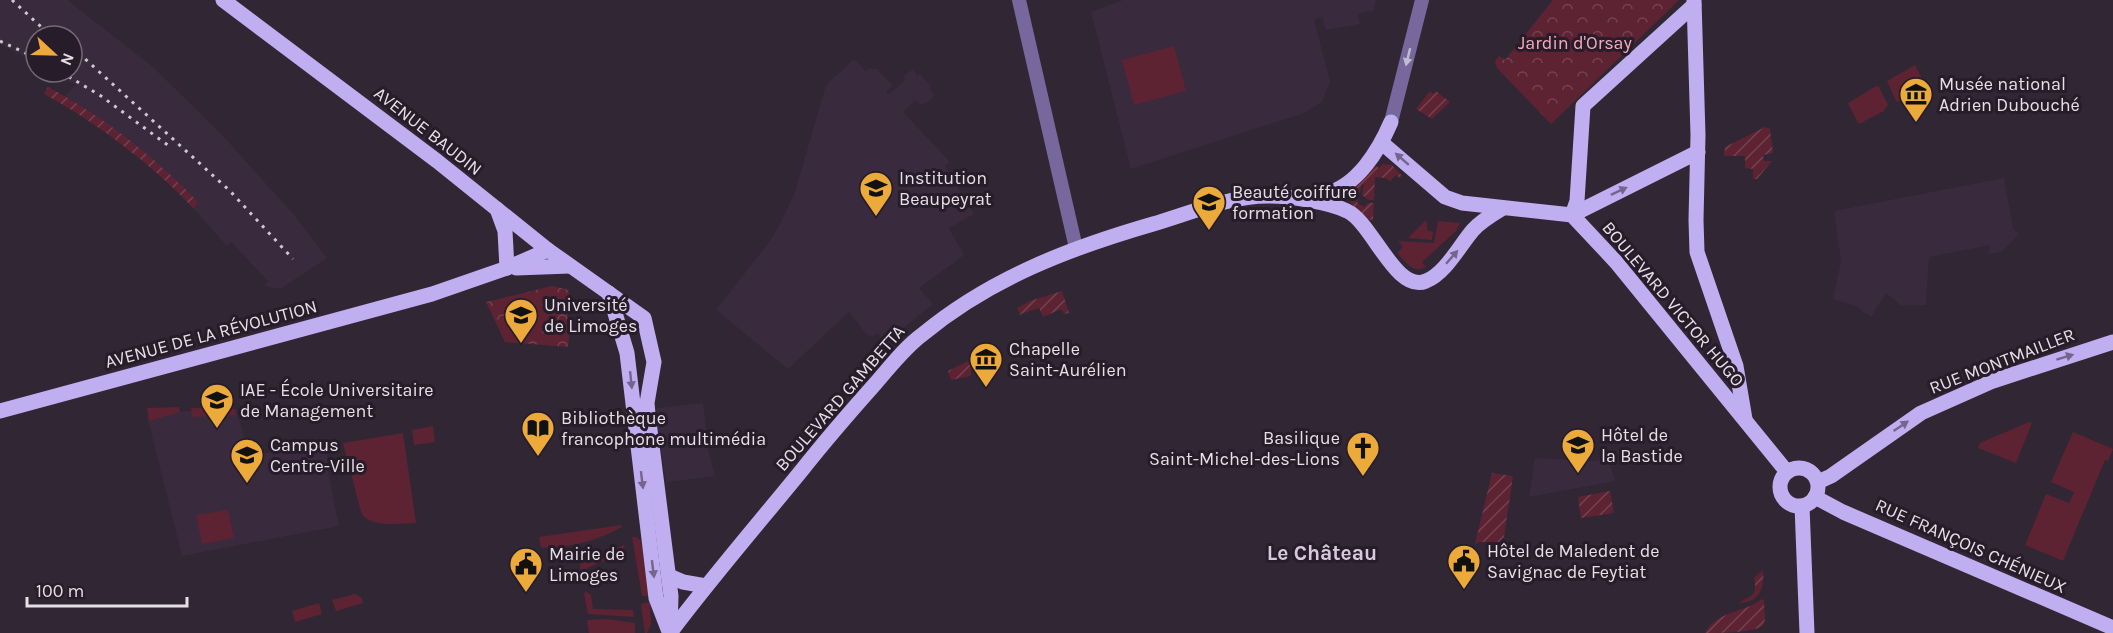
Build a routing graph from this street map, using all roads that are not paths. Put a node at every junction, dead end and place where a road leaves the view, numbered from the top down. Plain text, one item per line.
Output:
1 (223, 0) edge
2 (1019, 0) edge
3 (1422, 0) edge
4 (1697, 2) edge
5 (1391, 122) joint
6 (1382, 143) junction
7 (1698, 152) junction
8 (1348, 186) junction
9 (1324, 199) junction
10 (1462, 203) junction
11 (1503, 208) junction
12 (497, 210) junction
13 (1346, 210) junction
14 (1572, 215) junction
15 (1474, 229) junction
16 (1076, 248) junction
17 (548, 250) junction
18 (570, 266) junction
19 (507, 268) junction
20 (609, 293) junction
21 (2113, 342) edge
22 (1732, 357) junction
23 (1717, 386) junction
24 (0, 411) edge
25 (1745, 420) junction
26 (1787, 472) junction
27 (1816, 490) junction
28 (1802, 506) junction
29 (669, 576) junction
30 (706, 586) junction
31 (2113, 628) edge
32 (670, 633) edge
33 (1807, 633) edge

1 - 12 main road, AVENUE BAUDIN
2 - 16 street
3 -> 5 street
4 - 7 main road
4 - 14 main road
5 - 6 main road
6 - 8 main road
10 -> 6 main road
14 -> 7 main road
7 - 22 main road
8 - 9 main road
8 - 13 main road
9 - 13 main road, BOULEVARD GAMBETTA
9 - 16 main road, BOULEVARD GAMBETTA
10 - 11 main road
10 - 15 main road
11 - 14 main road
11 - 15 main road
12 - 17 main road, AVENUE BAUDIN
12 - 19 main road
13 -> 15 main road
14 - 23 main road, BOULEVARD VICTOR HUGO
16 - 30 main road, BOULEVARD GAMBETTA
17 - 18 main road, AVENUE BAUDIN
17 - 19 main road
18 - 19 main road
18 - 20 main road, AVENUE BAUDIN
19 - 24 main road, AVENUE DE LA RÉVOLUTION
20 - 29 main road, AVENUE BAUDIN
20 -> 32 main road
27 -> 21 main road, RUE MONTMAILLER
22 - 23 main road
22 - 25 main road
23 - 25 main road, BOULEVARD VICTOR HUGO
25 - 26 main road, BOULEVARD VICTOR HUGO
26 - 27 main road
26 - 28 main road
27 - 28 main road
27 - 31 main road, RUE FRANÇOIS CHÉNIEUX
28 - 33 main road
29 - 30 main road
29 - 32 main road, AVENUE BAUDIN
30 - 32 main road, BOULEVARD GAMBETTA

